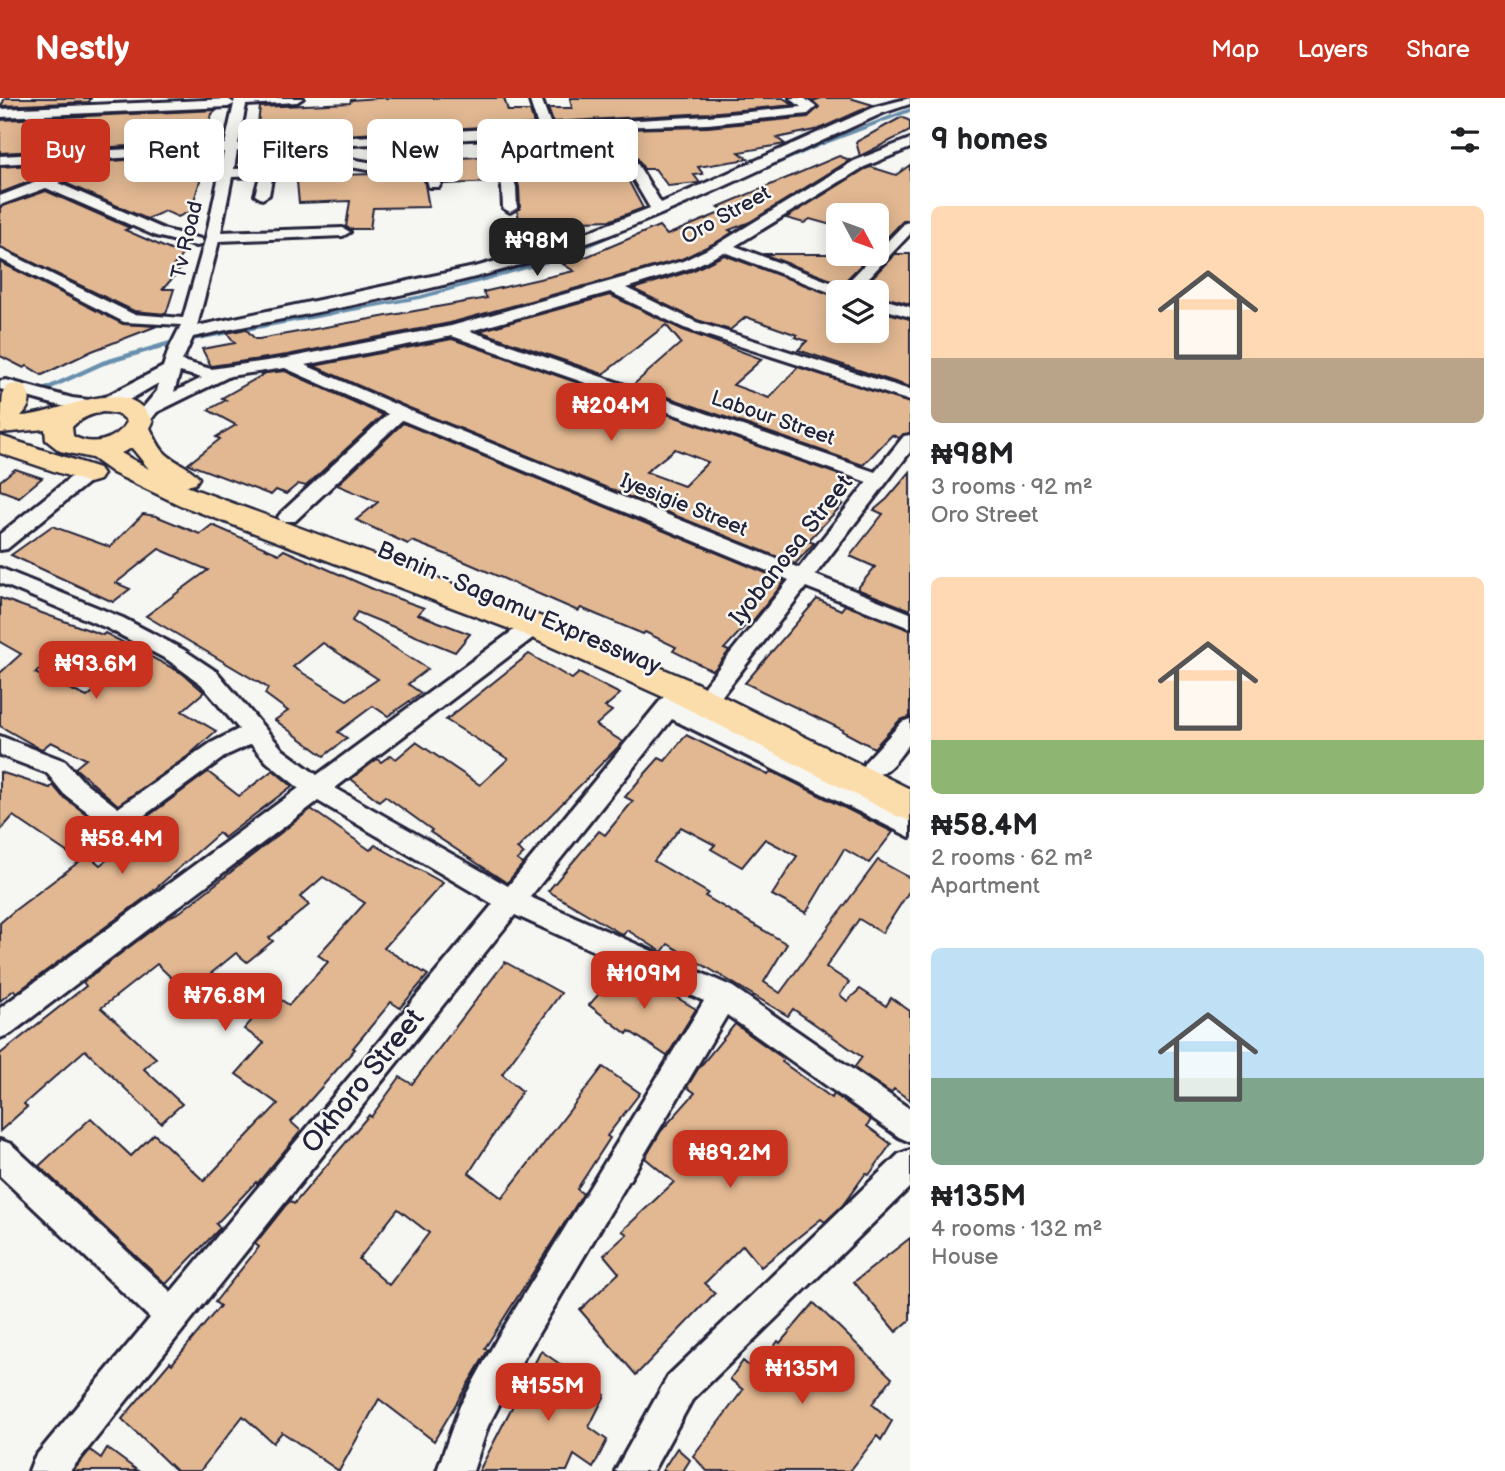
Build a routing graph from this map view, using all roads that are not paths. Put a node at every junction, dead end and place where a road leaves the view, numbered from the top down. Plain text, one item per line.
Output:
1 (297, 98) edge
2 (534, 98) edge
3 (796, 98) edge
4 (235, 100) edge
5 (910, 100) edge
6 (0, 113) edge
7 (542, 119) edge
8 (638, 123) edge
9 (477, 135) edge
10 (910, 143) edge
11 (224, 144) edge
12 (224, 148) edge
13 (123, 153) joint
14 (224, 156) edge
15 (0, 160) edge
16 (353, 164) edge
17 (238, 172) edge
18 (226, 173) junction
19 (638, 176) edge
20 (213, 182) edge
21 (264, 182) edge
22 (508, 182) edge
23 (46, 183) junction
24 (434, 184) dead end
25 (262, 195) dead end
26 (0, 201) edge
27 (510, 208) dead end
28 (657, 208) junction
29 (910, 226) edge
30 (343, 232) dead end
31 (213, 236) junction
32 (196, 242) junction
33 (723, 247) junction
34 (0, 253) edge
35 (857, 280) edge
36 (826, 285) edge
37 (612, 287) junction
38 (889, 306) edge
39 (910, 312) edge
40 (182, 327) junction
41 (453, 331) junction
42 (175, 360) junction
43 (287, 363) junction
44 (226, 373) junction
45 (7, 386) edge
46 (910, 396) edge
47 (98, 405) junction
48 (400, 413) junction
49 (0, 416) edge
50 (144, 420) junction
51 (0, 425) edge
52 (59, 427) junction
53 (0, 435) edge
54 (910, 440) edge
55 (0, 444) edge
56 (93, 462) junction
57 (878, 480) junction
58 (288, 517) junction
59 (0, 544) edge
60 (0, 575) edge
61 (804, 579) junction
62 (910, 621) edge
63 (534, 626) junction
64 (688, 697) junction
65 (910, 728) edge
66 (255, 732) junction
67 (0, 745) edge
68 (874, 768) junction
69 (910, 786) edge
70 (318, 789) junction
71 (910, 806) edge
72 (910, 827) edge
73 (511, 901) junction
74 (723, 996) junction
75 (0, 1025) edge
76 (910, 1126) edge
77 (0, 1155) edge
78 (910, 1165) edge
79 (171, 1315) junction
80 (47, 1471) edge
81 (455, 1471) edge
82 (632, 1471) edge

1 - 4 street
2 - 7 street
3 - 8 street
4 - 6 street
4 - 11 street, Tv Road
5 - 28 street
9 - 12 street
10 - 33 street, Oro Street
13 - 15 street
13 - 23 street
14 - 18 street, Tv Road
16 - 24 street
17 - 18 street
18 - 31 street, Tv Road
19 - 28 street
20 - 32 street, Tv Road
21 - 25 street
22 - 27 street
23 - 26 street
23 - 32 street
28 - 40 street
29 - 35 street
30 - 31 street
31 - 40 street, Tv Road
32 - 40 street, Tv Road
33 - 36 street
33 - 37 street, Oro Street
34 - 40 street
37 - 41 street, Oro Street
37 - 46 street
38 - 39 street
40 - 42 street, Tv Road
41 - 43 street, Oro Street
41 - 57 street, Labour Street
42 - 44 street, Oro Street
42 - 47 street
42 - 50 street, Tv Road
43 - 44 street, Oro Street
43 - 48 street, Iyesigie Street
44 - 50 street, Oro Street
45 - 47 street
45 - 49 highway
45 - 52 street
47 - 50 highway
47 - 52 highway
48 - 58 street
48 - 61 street, Iyesigie Street
50 - 56 highway
50 - 58 highway, Benin - Sagamu Expressway
51 - 52 highway
52 - 53 highway
52 - 56 highway
54 - 57 street, Iyobanosa Street
55 - 56 highway
56 - 59 street
56 - 63 highway
57 - 61 street, Iyobanosa Street
58 - 64 highway, Benin - Sagamu Expressway
60 - 66 street
61 - 62 street, Iyesigie Street
61 - 64 street, Iyobanosa Street
63 - 64 highway
63 - 70 street
64 - 68 highway, Benin - Sagamu Expressway
64 - 71 highway
64 - 72 street
64 - 73 street, Okhoro Street
65 - 68 street
66 - 67 street
66 - 70 street
68 - 69 highway, Benin - Sagamu Expressway
70 - 73 street
70 - 75 street
73 - 74 street
73 - 79 street, Okhoro Street
74 - 76 street
74 - 81 street
77 - 79 street
78 - 82 street
79 - 80 street, Okhoro Street

